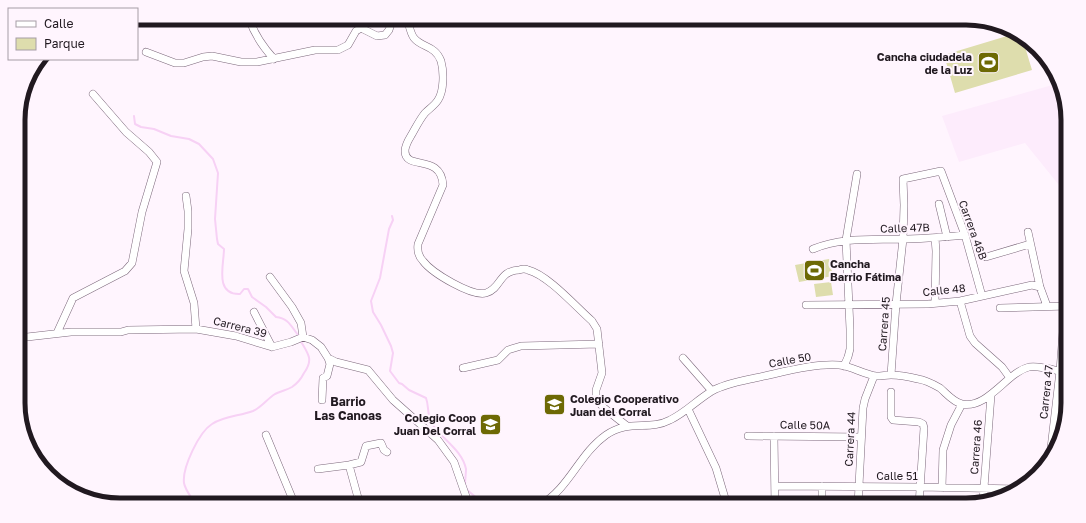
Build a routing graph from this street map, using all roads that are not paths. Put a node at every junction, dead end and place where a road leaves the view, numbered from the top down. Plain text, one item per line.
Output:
1 (252, 25) edge
2 (391, 25) edge
3 (410, 25) edge
4 (146, 52) dead end
5 (274, 59) junction
6 (93, 94) dead end
7 (857, 174) dead end
8 (903, 179) joint
9 (186, 196) dead end
10 (939, 204) dead end
11 (1028, 232) dead end
12 (964, 235) junction
13 (947, 237) junction
14 (935, 238) junction
15 (903, 239) junction
16 (846, 240) junction
17 (1030, 244) junction
18 (814, 249) dead end
19 (986, 257) dead end
20 (270, 277) dead end
21 (1040, 287) junction
22 (982, 296) junction
23 (960, 302) junction
24 (935, 303) junction
25 (896, 304) junction
26 (806, 305) dead end
27 (849, 305) junction
28 (1047, 306) junction
29 (1061, 306) edge
30 (1000, 308) dead end
31 (254, 312) dead end
32 (196, 329) junction
33 (57, 333) junction
34 (25, 337) edge
35 (303, 337) junction
36 (599, 344) junction
37 (272, 347) junction
38 (328, 358) junction
39 (683, 358) dead end
40 (1061, 360) edge
41 (844, 366) junction
42 (463, 368) dead end
43 (1060, 371) junction
44 (891, 375) junction
45 (874, 376) junction
46 (1010, 378) junction
47 (712, 391) junction
48 (891, 392) dead end
49 (991, 395) junction
50 (322, 400) dead end
51 (962, 404) junction
52 (688, 409) junction
53 (627, 426) junction
54 (266, 436) dead end
55 (748, 436) dead end
56 (774, 436) junction
57 (861, 437) junction
58 (1051, 445) edge
59 (387, 452) dead end
60 (349, 466) junction
61 (318, 469) dead end
62 (775, 486) junction
63 (822, 486) junction
64 (859, 487) junction
65 (920, 487) junction
66 (942, 488) junction
67 (984, 489) junction
68 (1006, 489) edge
69 (983, 496) edge
70 (292, 498) edge
71 (358, 498) edge
72 (467, 498) edge
73 (550, 498) edge
74 (725, 498) edge
75 (775, 498) edge
76 (822, 498) edge
77 (858, 498) edge
78 (919, 498) edge

1 - 5 street
2 - 5 street
3 - 36 street
4 - 5 street
6 - 33 street
7 - 16 street
8 - 12 street, Carrera 46B
8 - 15 street, Carrera 45
9 - 32 street
10 - 13 street
11 - 17 street
12 - 13 street, Calle 47B
12 - 22 street, Carrera 46B
13 - 14 street, Calle 47B
14 - 15 street, Calle 47B
14 - 24 street
15 - 16 street, Calle 47B
15 - 25 street, Carrera 45
16 - 18 street, Calle 47B
16 - 27 street
17 - 19 street
17 - 21 street
20 - 35 street
21 - 22 street, Calle 48
21 - 28 street
22 - 23 street, Calle 48
23 - 24 street, Calle 48
23 - 46 street
24 - 25 street, Calle 48
25 - 27 street, Calle 48
25 - 44 street, Carrera 45
26 - 27 street, Calle 48
27 - 41 street
28 - 29 street
28 - 30 street
31 - 37 street
32 - 33 street, Carrera 39
32 - 37 street, Carrera 39
33 - 34 street, Carrera 39
35 - 37 street, Carrera 39
35 - 38 street
36 - 42 street
36 - 53 street
38 - 50 street
38 - 72 street
39 - 47 street
40 - 43 street, Carrera 47
41 - 45 street, Calle 50
41 - 47 street, Calle 50
43 - 46 street
43 - 58 street, Carrera 47
44 - 45 street, Calle 50
44 - 51 street, Calle 50
45 - 57 street, Carrera 44
46 - 49 street
47 - 52 street, Calle 50
48 - 65 street
49 - 51 street
49 - 67 street, Carrera 46
51 - 66 street
52 - 53 street, Calle 50
52 - 74 street
53 - 73 street, Calle 50
54 - 70 street
55 - 56 street, Calle 50A
56 - 57 street, Calle 50A
56 - 62 street
57 - 64 street, Carrera 44
59 - 60 street
60 - 61 street
60 - 71 street
62 - 63 street, Calle 51
62 - 75 street
63 - 64 street, Calle 51
63 - 76 street
64 - 65 street, Calle 51
64 - 77 street, Carrera 44
65 - 66 street, Calle 51
65 - 78 street
66 - 67 street, Calle 51
67 - 68 street, Calle 51
67 - 69 street, Carrera 46

